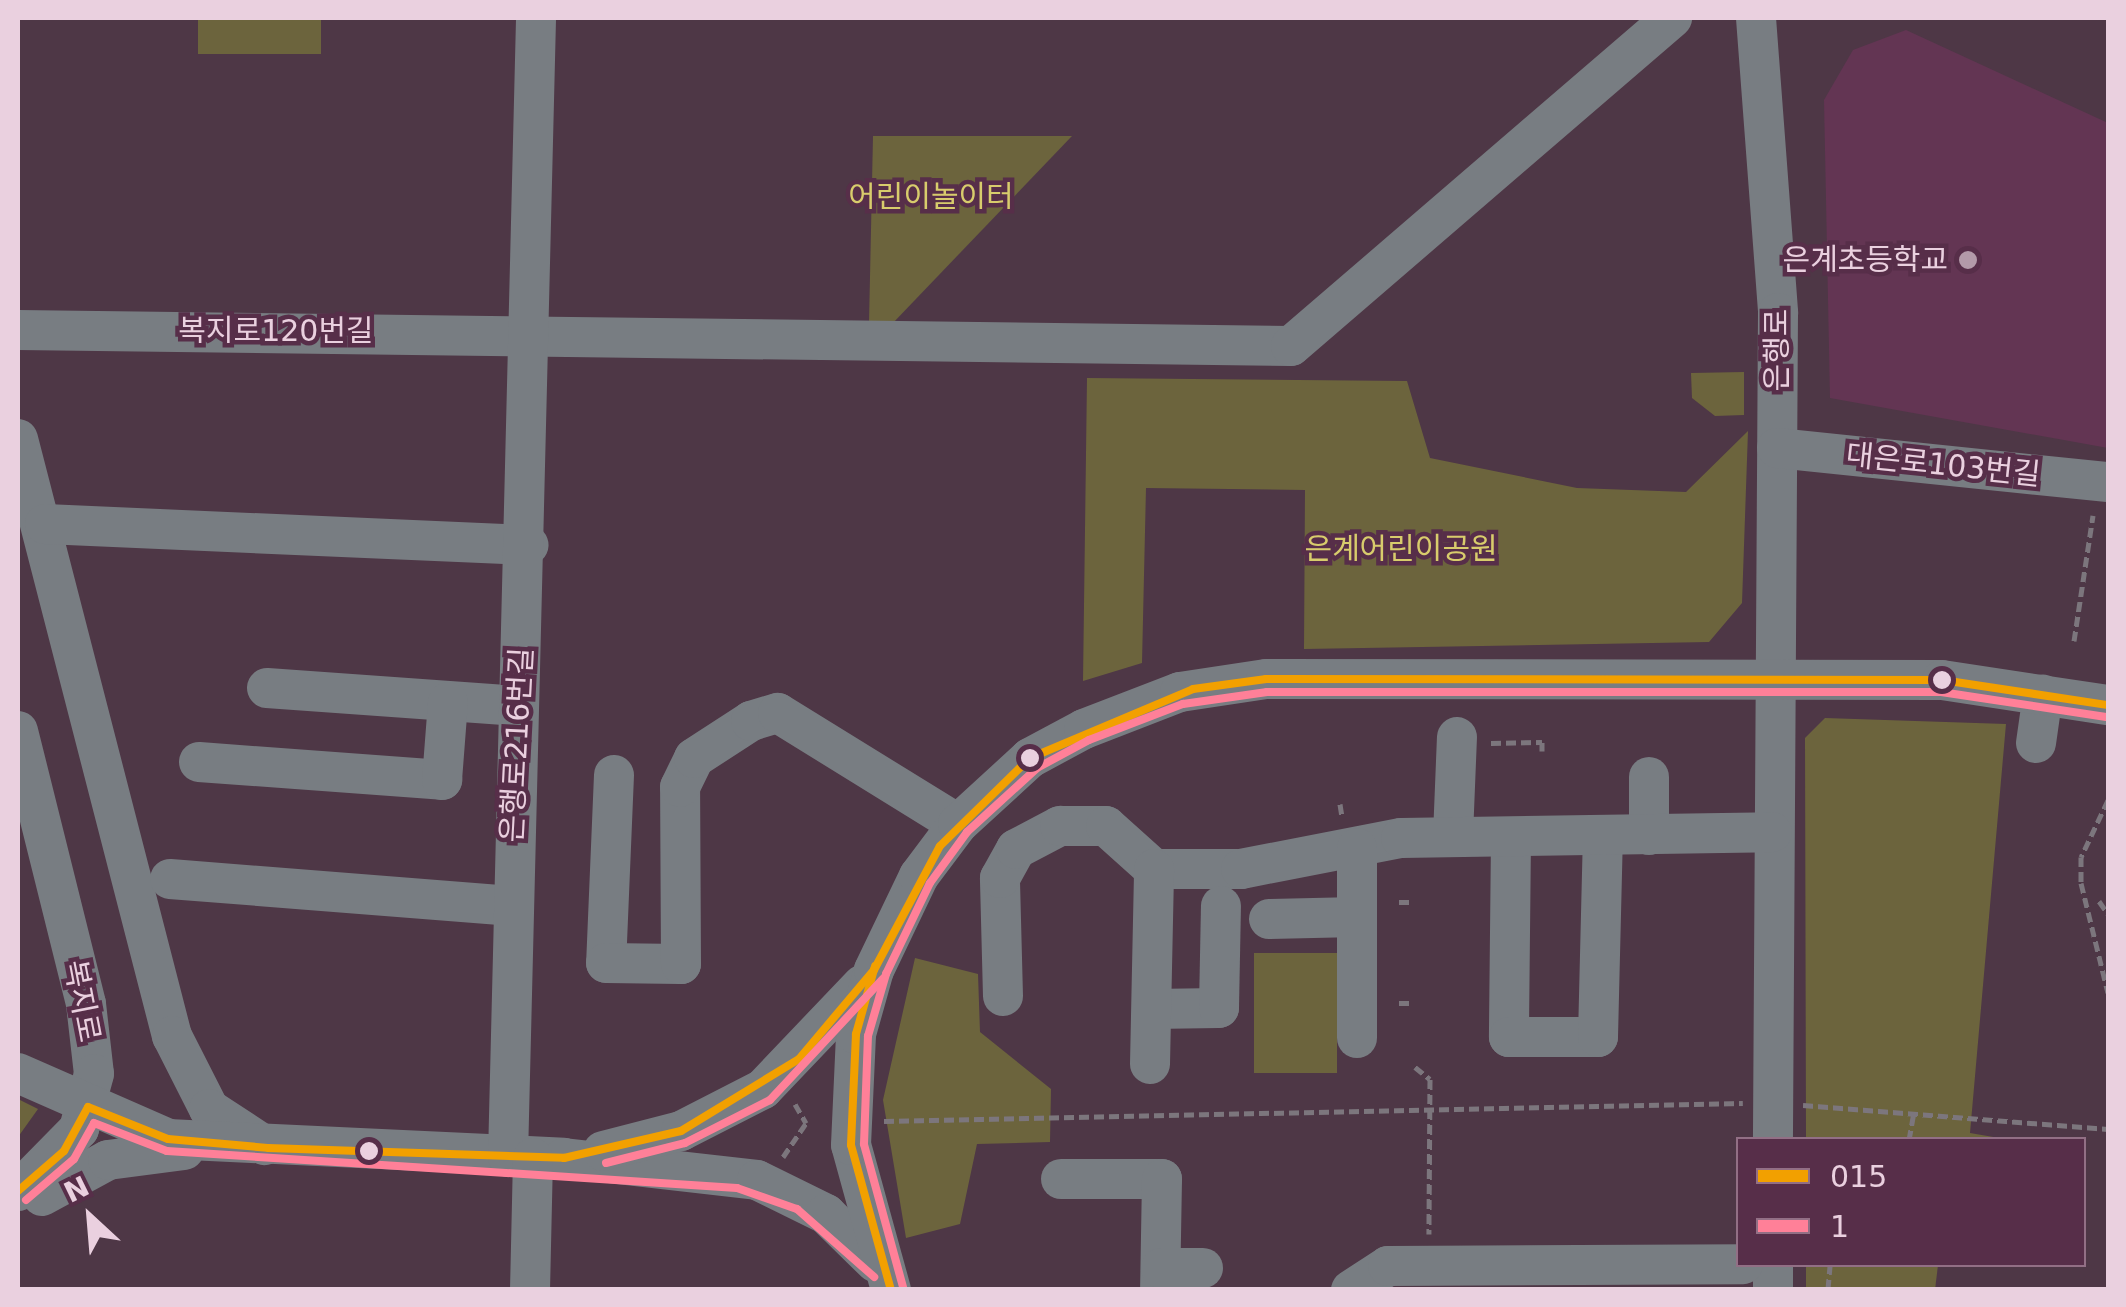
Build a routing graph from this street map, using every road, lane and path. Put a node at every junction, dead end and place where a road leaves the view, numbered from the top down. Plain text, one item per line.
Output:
1 (536, 18) edge
2 (1672, 18) edge
3 (1757, 19) edge
4 (18, 330) edge
5 (535, 333) junction
6 (18, 438) edge
7 (1777, 448) junction
8 (2102, 492) edge
9 (45, 524) junction
10 (529, 545) junction
11 (2074, 641) dead end
12 (1772, 678) junction
13 (267, 688) dead end
14 (2043, 694) junction
15 (448, 702) junction
16 (2108, 704) edge
17 (518, 706) junction
18 (18, 731) edge
19 (1465, 740) joint
20 (2036, 743) dead end
21 (1542, 751) dead end
22 (199, 762) dead end
23 (614, 775) dead end
24 (1649, 777) dead end
25 (24, 789) edge
26 (2108, 800) edge
27 (958, 824) junction
28 (1772, 832) junction
29 (1649, 835) junction
30 (1452, 836) junction
31 (1511, 837) junction
32 (1603, 837) junction
33 (1357, 848) junction
34 (1154, 868) junction
35 (170, 879) dead end
36 (2099, 901) dead end
37 (1399, 902) dead end
38 (1409, 902) dead end
39 (510, 906) junction
40 (1222, 906) dead end
41 (2108, 914) edge
42 (1357, 917) junction
43 (1268, 919) dead end
44 (874, 970) junction
45 (2108, 993) edge
46 (1004, 996) dead end
47 (1399, 1002) dead end
48 (1410, 1003) dead end
49 (1152, 1009) junction
50 (1357, 1038) dead end
51 (1150, 1064) dead end
52 (1414, 1067) dead end
53 (18, 1073) edge
54 (792, 1097) dead end
55 (1756, 1103) dead end
56 (1798, 1105) dead end
57 (88, 1106) junction
58 (1430, 1108) junction
59 (1914, 1112) junction
60 (879, 1121) dead end
61 (2108, 1129) edge
62 (1773, 1137) edge
63 (1910, 1137) edge
64 (268, 1148) junction
65 (783, 1157) dead end
66 (535, 1158) junction
67 (1061, 1179) dead end
68 (18, 1191) edge
69 (18, 1216) edge
70 (1429, 1247) dead end
71 (1736, 1265) edge
72 (1202, 1268) dead end
73 (1502, 1278) edge
74 (1643, 1278) edge
75 (887, 1279) edge
76 (1160, 1279) edge
77 (530, 1290) edge
78 (1351, 1290) edge

1 - 5 street
2 - 5 street, 복지로120번길
3 - 7 street, 은행로
4 - 5 street, 복지로120번길
5 - 10 street, 은행로216번길
6 - 9 street
7 - 8 street, 대은로103번길
7 - 12 street, 은행로
8 - 11 path
9 - 10 street
9 - 64 street
10 - 17 street, 은행로216번길
12 - 14 street
12 - 27 street
12 - 28 street, 은행로
13 - 15 street
14 - 16 street
14 - 20 street
15 - 17 street
15 - 22 street
17 - 39 street, 은행로216번길
18 - 25 street, 복지로
19 - 21 path
19 - 30 street
23 - 27 street
24 - 29 street
25 - 57 street, 복지로
26 - 45 path
27 - 44 street
28 - 29 street
28 - 62 street, 은행로
29 - 32 street
30 - 31 street
30 - 33 street
31 - 32 street
31 - 32 street
33 - 34 street
33 - 42 street
34 - 46 street
34 - 49 street
35 - 39 street
36 - 41 path
37 - 38 path
39 - 66 street, 은행로216번길
40 - 49 street
42 - 43 street
42 - 50 street
44 - 66 street
44 - 75 street
47 - 48 path
49 - 51 street
52 - 58 path
53 - 57 street
54 - 65 path
55 - 58 path
56 - 59 path
57 - 64 street
57 - 68 street, 복지로
58 - 60 path
58 - 70 path
59 - 61 path
59 - 63 path
64 - 66 street
64 - 69 street
66 - 75 street
66 - 77 street, 은행로216번길
67 - 76 street
71 - 74 street
72 - 76 street
73 - 74 street
73 - 78 street

